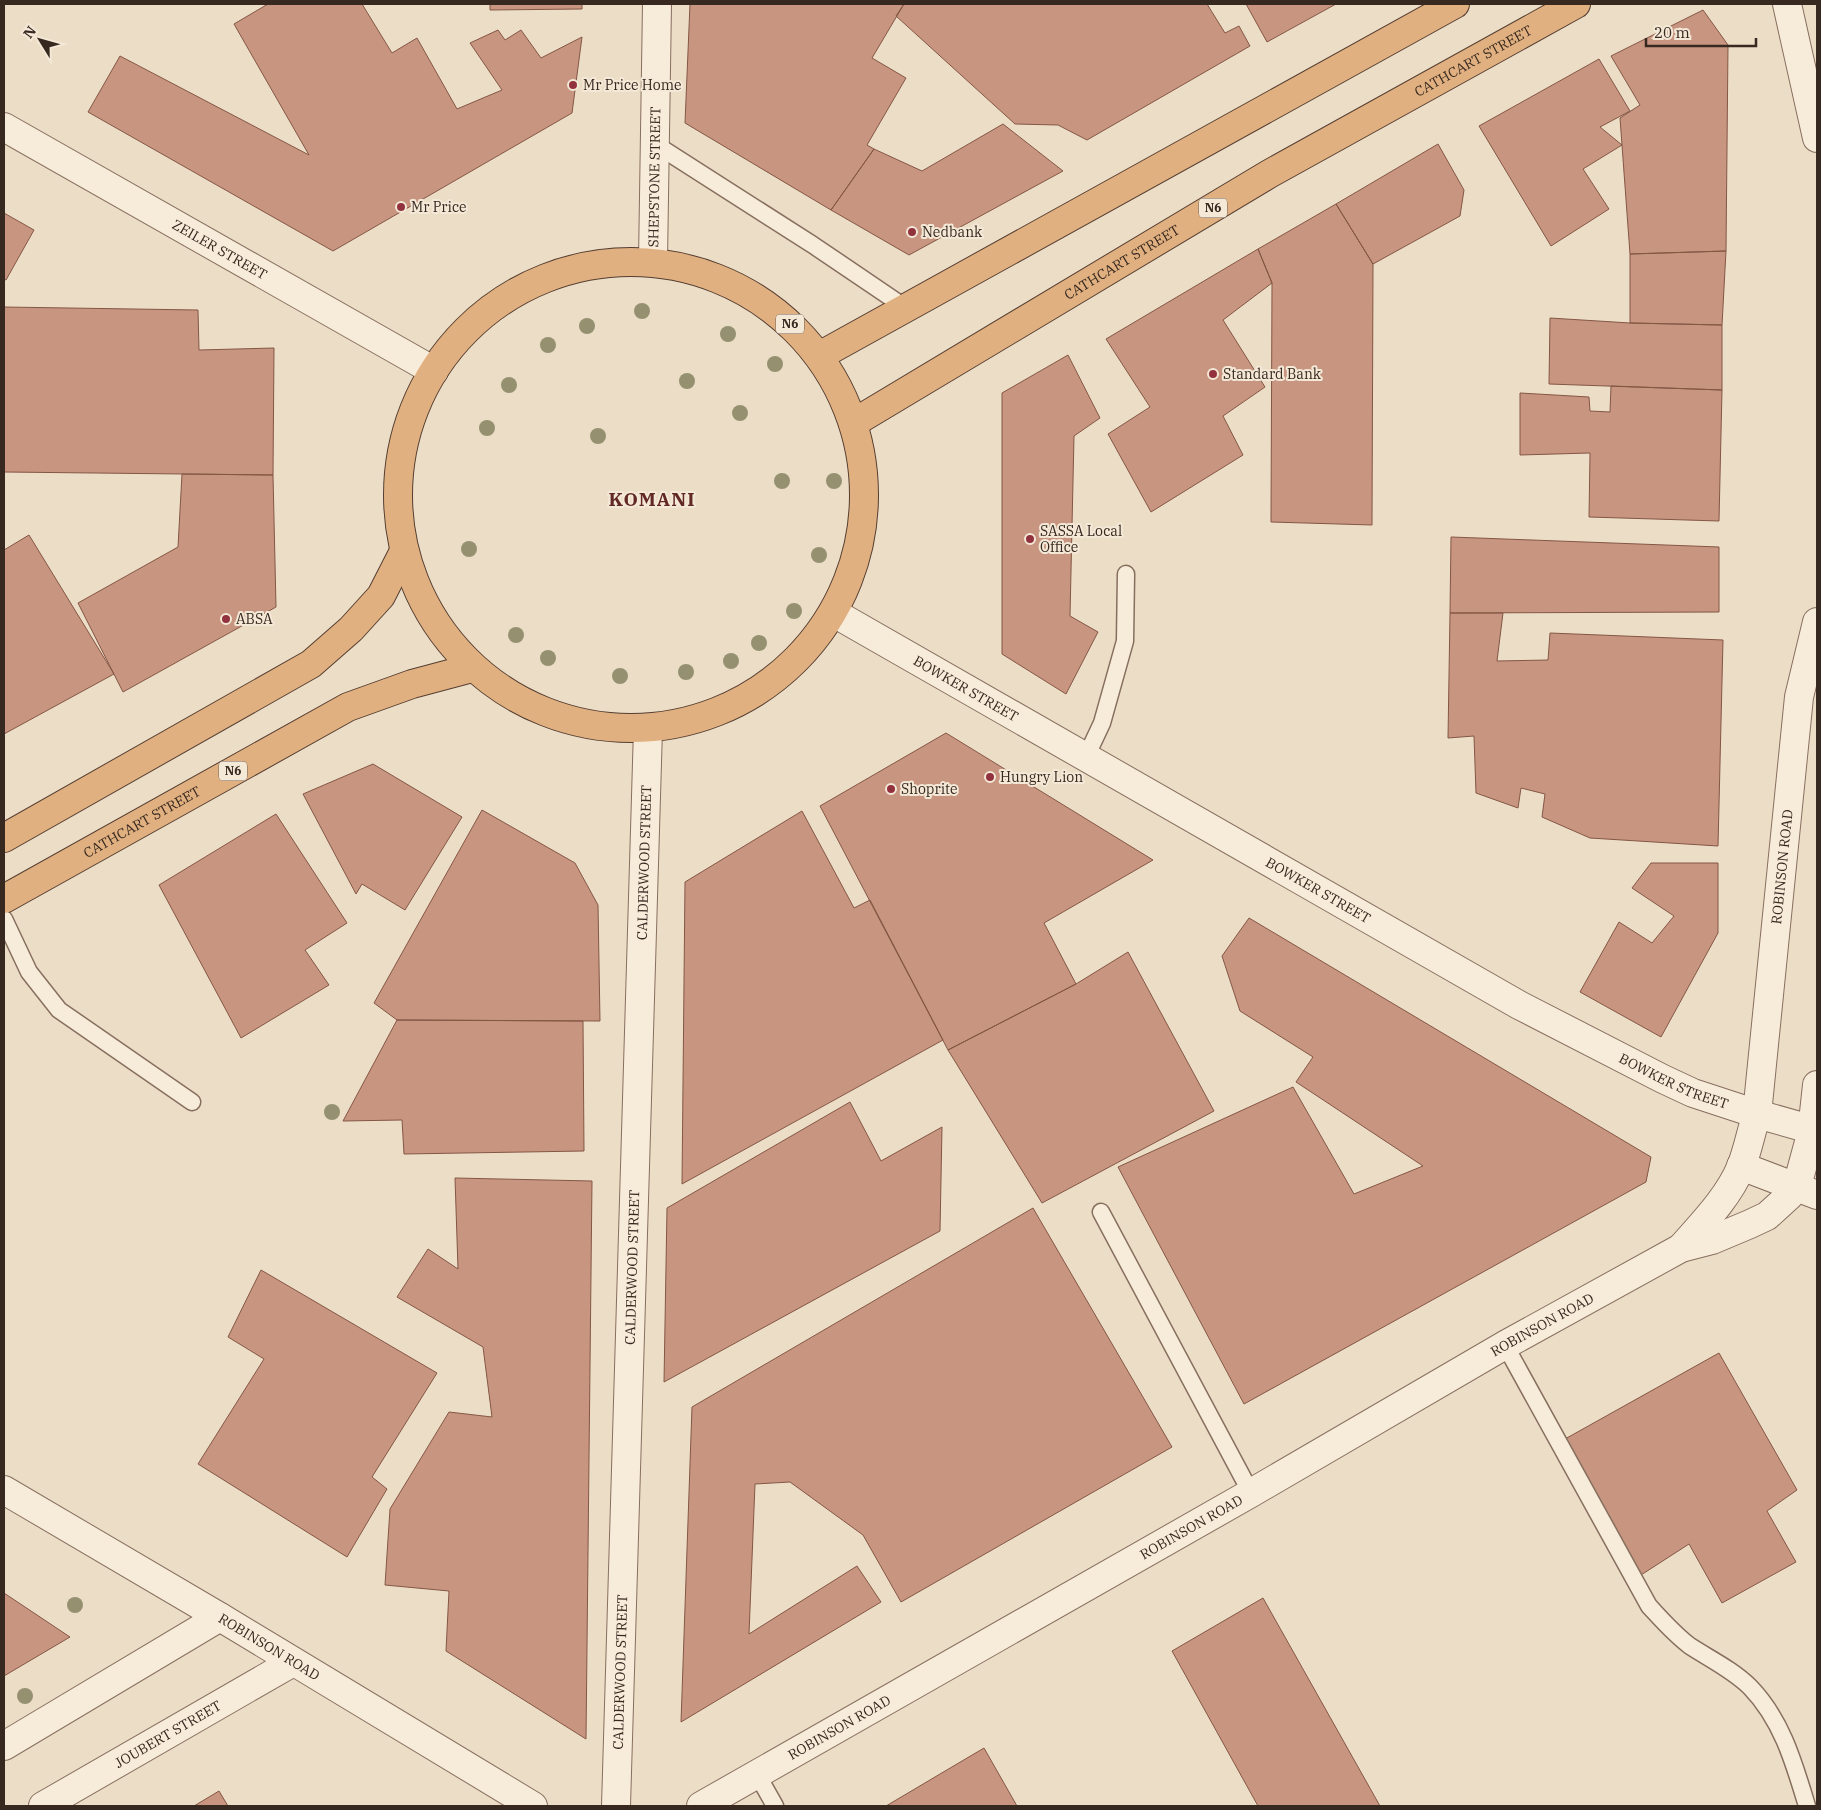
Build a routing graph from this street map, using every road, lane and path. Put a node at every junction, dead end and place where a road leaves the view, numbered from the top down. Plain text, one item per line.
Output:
1 (657, 4) edge
2 (1455, 4) edge
3 (1576, 4) edge
4 (1787, 4) edge
5 (4, 126) edge
6 (1817, 138) edge
7 (654, 144) junction
8 (653, 261) junction
9 (906, 308) junction
10 (821, 355) junction
11 (434, 371) junction
12 (855, 422) junction
13 (404, 551) junction
14 (1126, 574) dead end
15 (834, 612) junction
16 (1817, 622) edge
17 (472, 668) junction
18 (1808, 697) edge
19 (648, 729) junction
20 (1805, 755) edge
21 (1086, 757) junction
22 (4, 838) edge
23 (4, 899) edge
24 (4, 919) edge
25 (1817, 1085) edge
26 (192, 1102) dead end
27 (1756, 1114) junction
28 (1815, 1131) edge
29 (1741, 1166) junction
30 (1807, 1191) edge
31 (1101, 1212) dead end
32 (1680, 1248) junction
33 (1505, 1345) junction
34 (4, 1490) edge
35 (1251, 1493) junction
36 (220, 1617) junction
37 (293, 1662) junction
38 (4, 1746) edge
39 (757, 1774) junction
40 (42, 1806) edge
41 (533, 1806) edge
42 (616, 1806) edge
43 (701, 1806) edge
44 (775, 1806) edge
45 (1807, 1806) edge

1 - 7 street, SHEPSTONE STREET
2 - 9 highway
3 - 12 highway, CATHCART STREET / N6
4 - 6 street
5 - 11 street, ZEILER STREET
7 - 8 street, SHEPSTONE STREET
7 - 9 lane
8 - 10 highway, N6
8 - 11 highway, N6
9 - 10 highway
10 - 12 highway, N6
11 - 13 highway, N6
12 - 15 highway, N6
13 - 17 highway, N6
13 - 22 highway
14 - 21 lane
15 - 19 highway, N6
15 - 21 street, BOWKER STREET
16 - 18 street, ROBINSON ROAD
17 - 19 highway, N6
17 - 23 highway, CATHCART STREET / N6
18 - 20 street, ROBINSON ROAD
19 - 42 street, CALDERWOOD STREET
20 - 27 street, ROBINSON ROAD
21 - 27 street, BOWKER STREET
24 - 26 lane
25 - 28 street
27 - 28 street, BOWKER STREET
27 - 29 street, ROBINSON ROAD
28 - 30 street
29 - 30 street
29 - 32 street, ROBINSON ROAD
30 - 32 street
31 - 35 lane
32 - 33 street, ROBINSON ROAD
33 - 35 street, ROBINSON ROAD
33 - 45 lane
34 - 36 street, ROBINSON ROAD
35 - 39 street, ROBINSON ROAD
36 - 37 street, ROBINSON ROAD
36 - 38 street
37 - 40 street, JOUBERT STREET
37 - 41 street, ROBINSON ROAD
39 - 43 street, ROBINSON ROAD
39 - 44 lane

